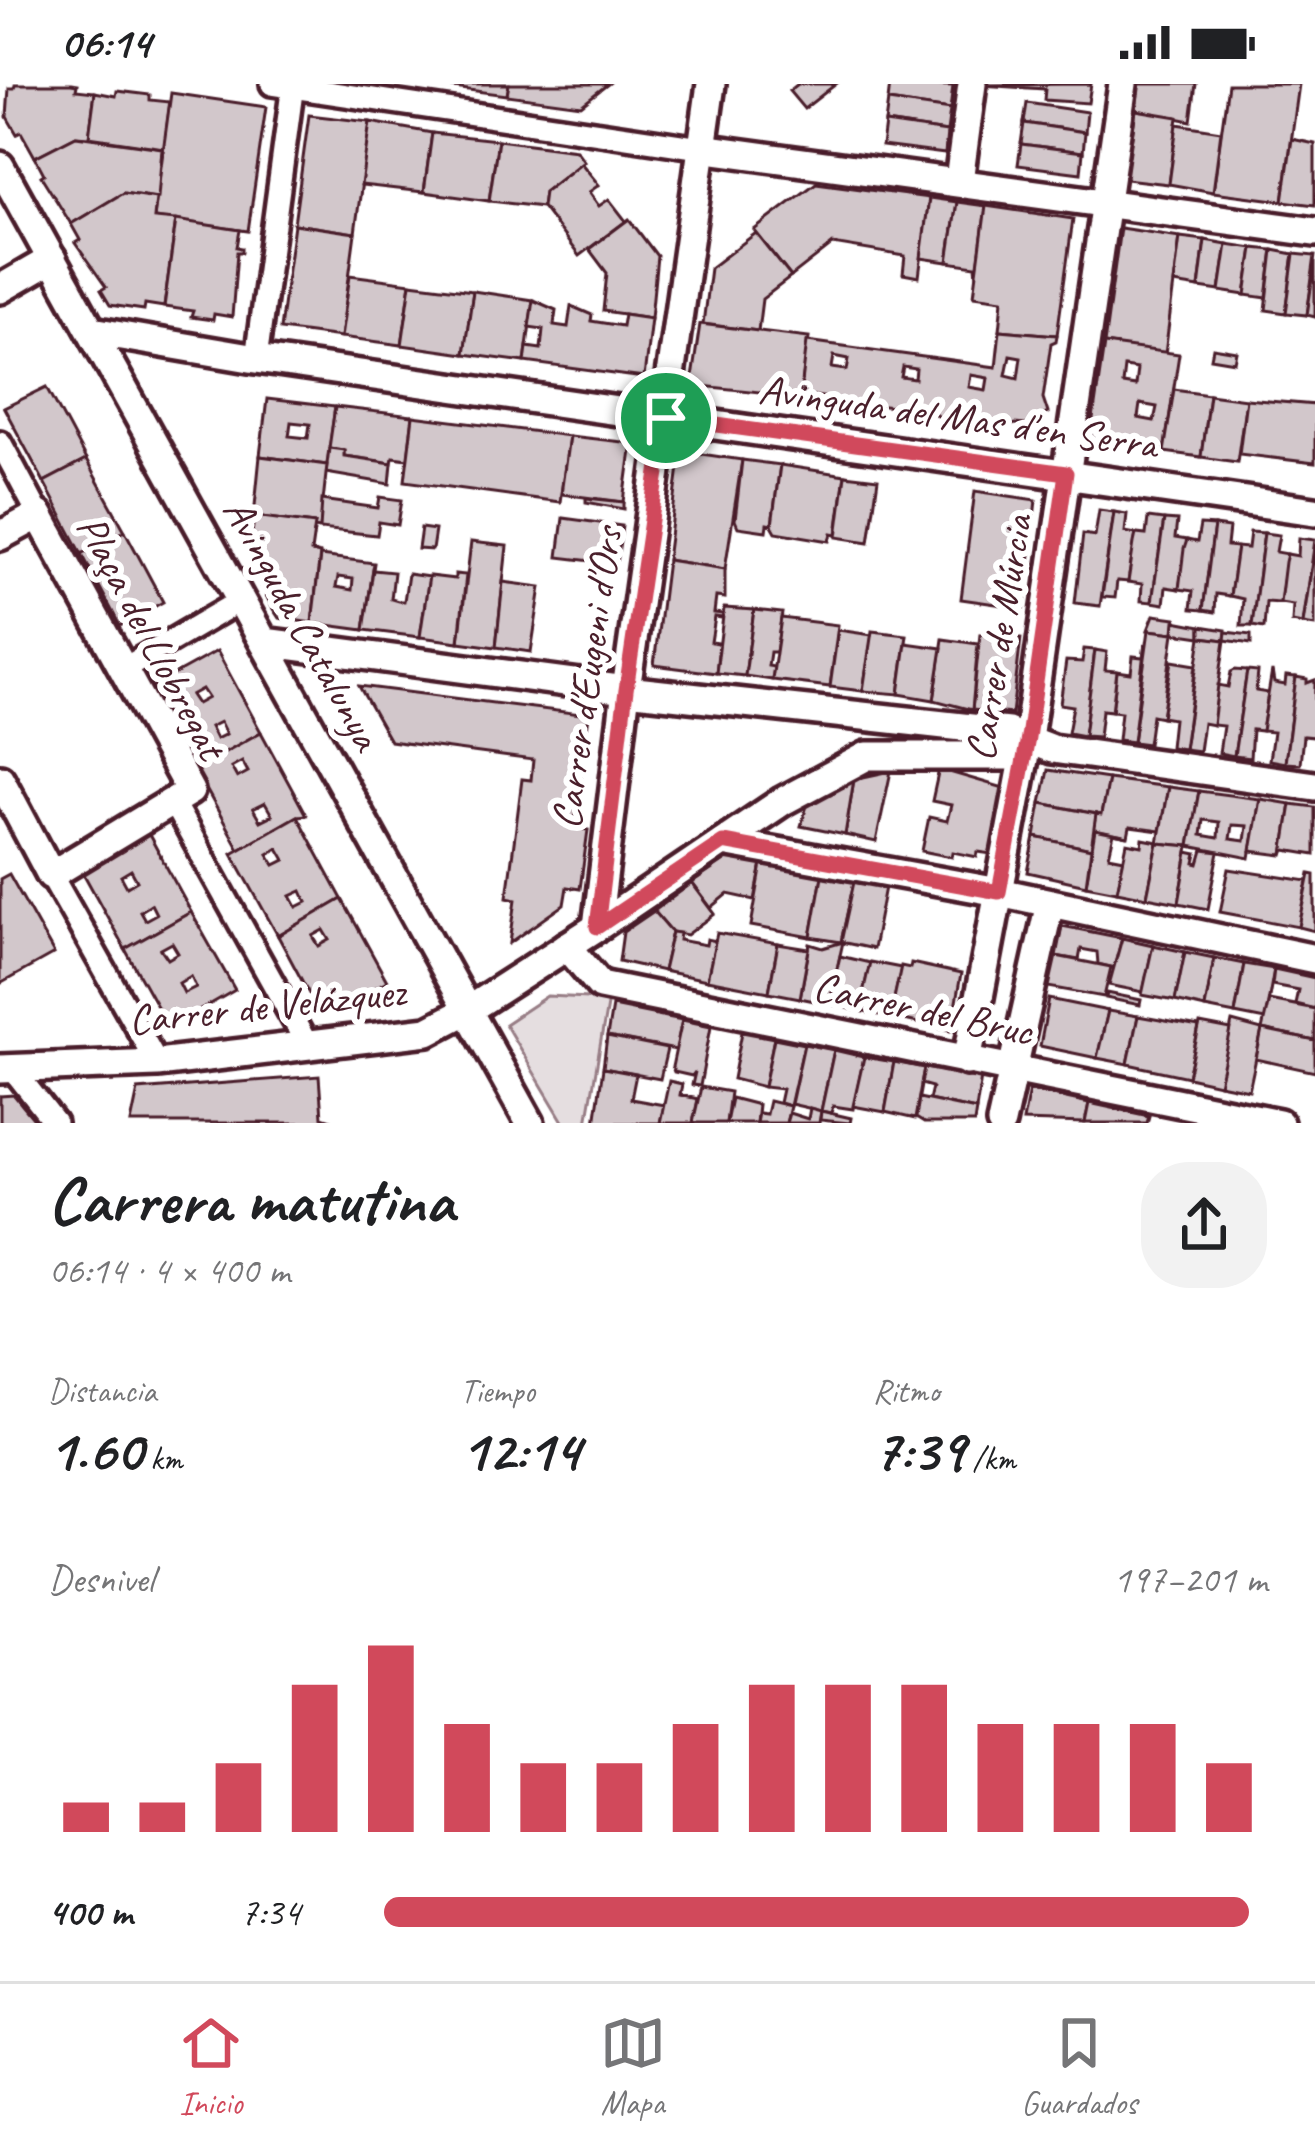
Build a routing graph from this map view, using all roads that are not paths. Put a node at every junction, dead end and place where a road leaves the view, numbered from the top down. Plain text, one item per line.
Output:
1 (711, 84) edge
2 (972, 84) edge
3 (1124, 84) edge
4 (286, 85) edge
5 (701, 148) junction
6 (0, 166) edge
7 (959, 182) junction
8 (1107, 202) junction
9 (1315, 232) edge
10 (52, 260) junction
11 (0, 290) edge
12 (92, 331) junction
13 (256, 359) junction
14 (666, 418) junction
15 (0, 442) edge
16 (1066, 473) junction
17 (1315, 511) edge
18 (39, 515) junction
19 (0, 536) edge
20 (241, 600) junction
21 (263, 642) junction
22 (123, 669) junction
23 (626, 690) junction
24 (1028, 738) junction
25 (0, 778) edge
26 (1315, 786) edge
27 (172, 801) junction
28 (723, 842) junction
29 (51, 875) junction
30 (999, 892) junction
31 (1050, 903) junction
32 (597, 927) junction
33 (567, 946) junction
34 (1315, 959) edge
35 (468, 1010) junction
36 (308, 1046) junction
37 (967, 1061) junction
38 (4, 1063) edge
39 (157, 1063) junction
40 (1012, 1070) junction
41 (56, 1123) edge
42 (530, 1123) edge
43 (1001, 1123) edge
44 (1280, 1123) edge

1 - 5 street, Carrer d'Eugeni d'Ors
2 - 7 street
3 - 8 street, Carrer de Múrcia
4 - 5 street
4 - 13 street
5 - 7 street
5 - 14 street, Carrer d'Eugeni d'Ors
6 - 10 street, Avinguda Catalunya
7 - 8 street
8 - 9 street
8 - 16 street, Carrer de Múrcia
10 - 11 street
10 - 12 street, Avinguda Catalunya
12 - 13 street, Avinguda del Mas d'en Serra
12 - 20 street, Avinguda Catalunya
13 - 14 street, Avinguda del Mas d'en Serra
14 - 16 street, Avinguda del Mas d'en Serra
14 - 23 street, Carrer d'Eugeni d'Ors
15 - 18 street
16 - 17 street, Avinguda del Mas d'en Serra
16 - 24 street, Carrer de Múrcia
18 - 19 street, Plaça del Llobregat
18 - 22 street, Plaça del Llobregat
20 - 21 street, Avinguda Catalunya
20 - 22 street
21 - 23 street
21 - 35 street, Avinguda Catalunya
22 - 27 street, Plaça del Llobregat
23 - 24 street
23 - 32 street, Carrer d'Eugeni d'Ors
24 - 26 street
24 - 28 street, Carrer de Velázquez
24 - 30 street, Carrer de Múrcia
25 - 29 street
27 - 29 street, Plaça del Llobregat
27 - 36 street
28 - 30 street
28 - 32 street, Carrer de Velázquez
29 - 39 street
30 - 31 street
30 - 37 street, Carrer de Múrcia
31 - 34 street
31 - 40 street
32 - 33 street, Carrer de Velázquez
33 - 35 street, Carrer de Velázquez
33 - 37 street, Carrer del Bruc
35 - 36 street, Carrer de Velázquez
35 - 42 street, Avinguda Catalunya
36 - 39 street, Carrer de Velázquez
37 - 40 street, Carrer del Bruc
38 - 39 street, Carrer de Velázquez
38 - 41 street
40 - 43 street
40 - 44 street, Carrer del Bruc

